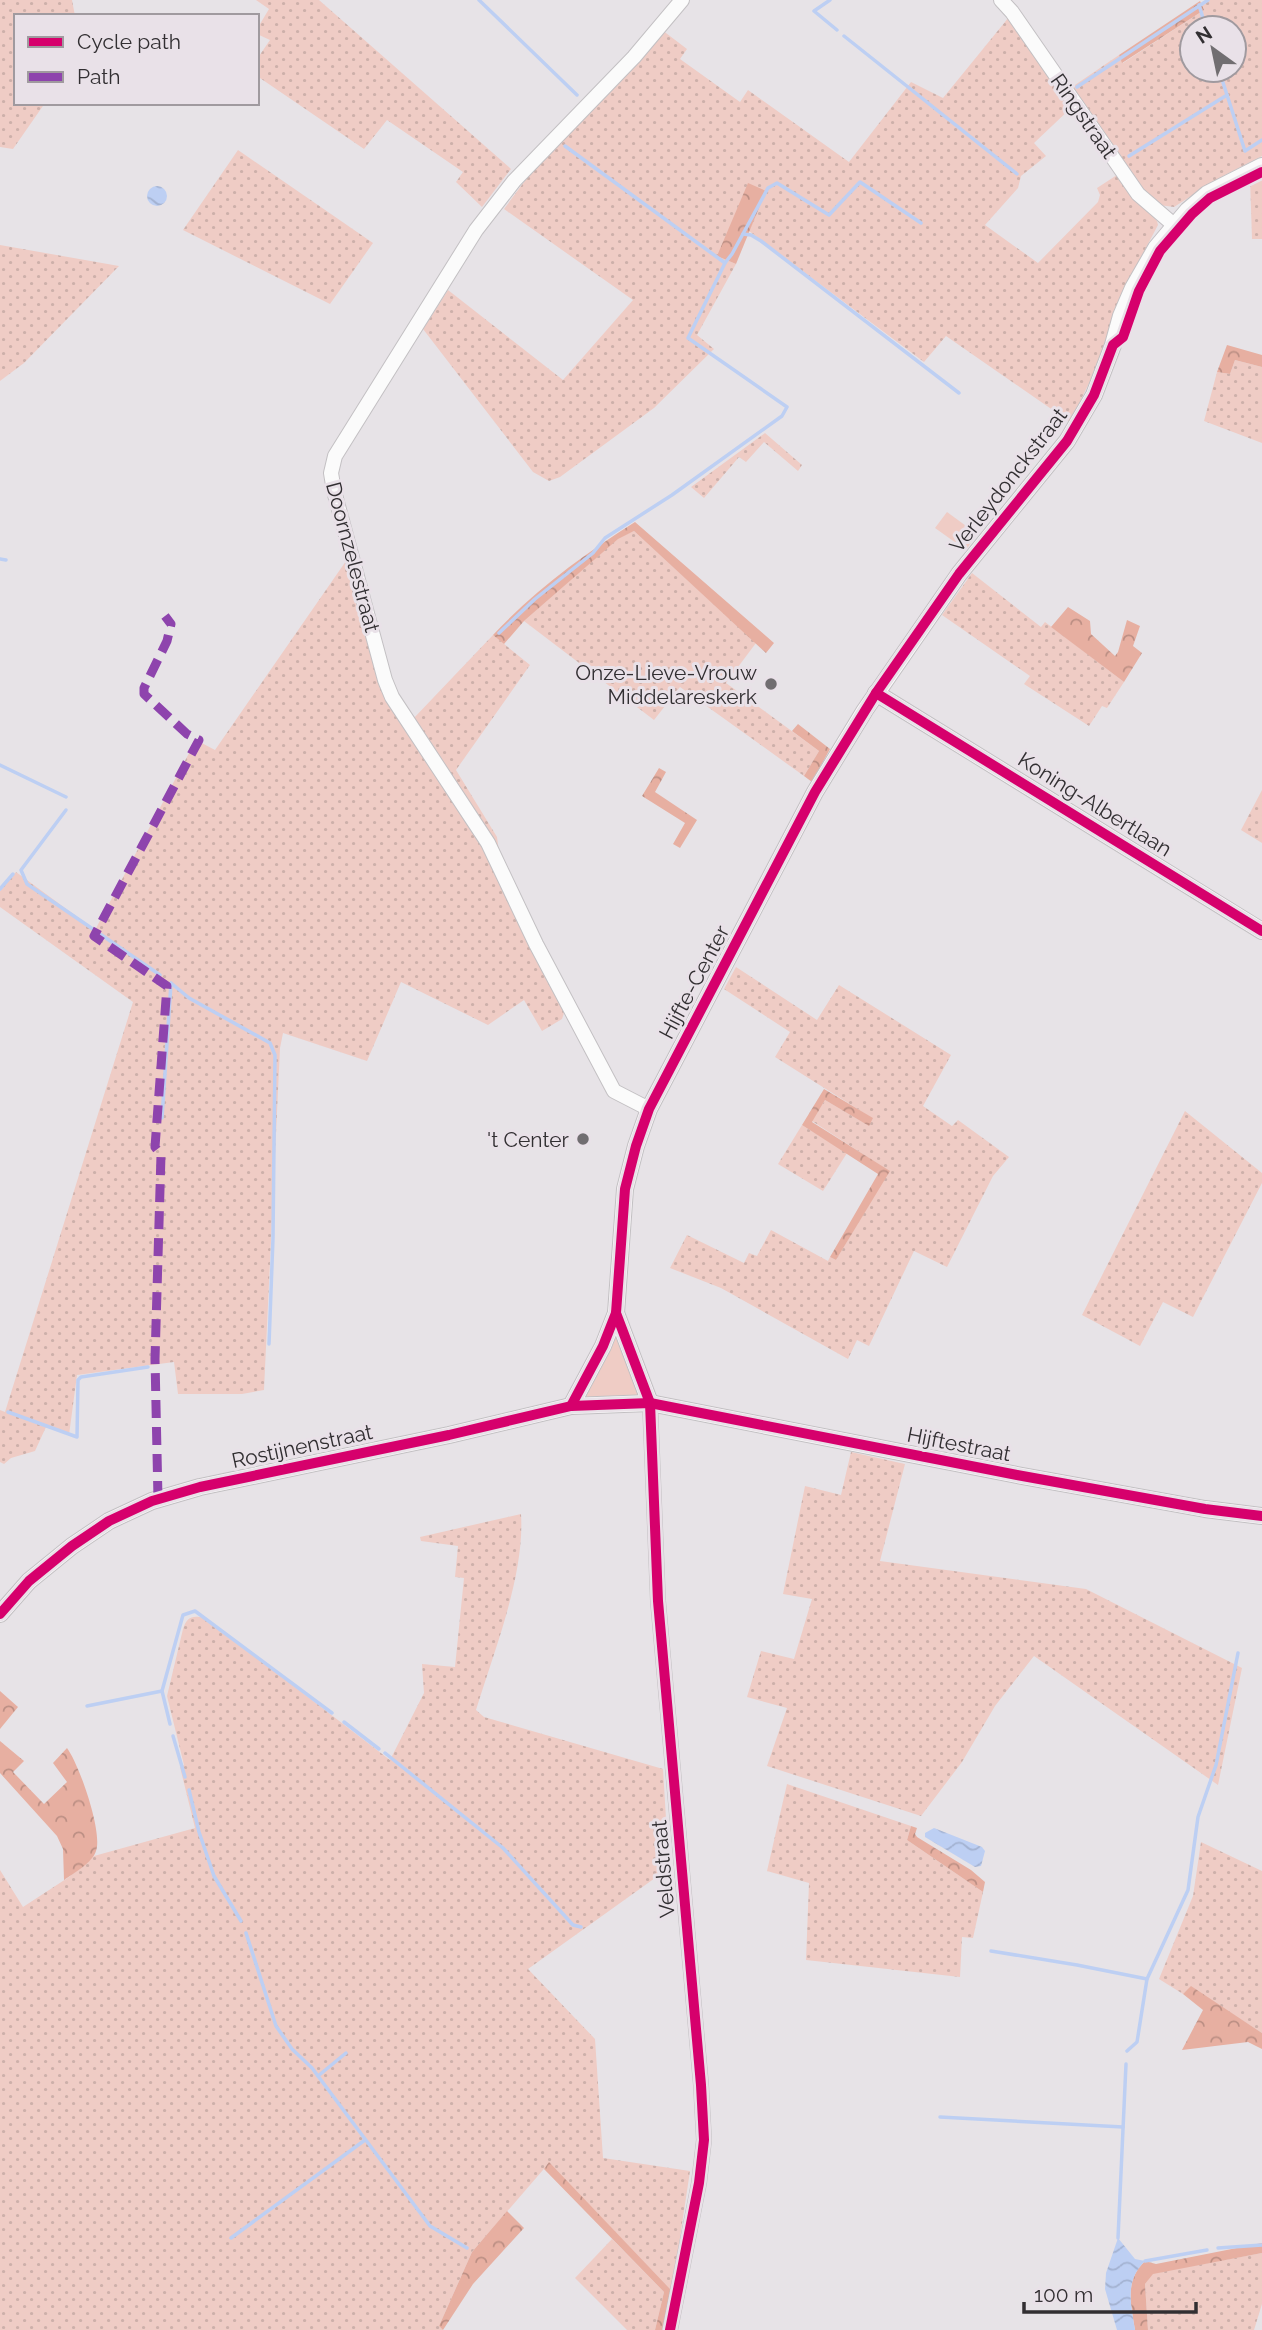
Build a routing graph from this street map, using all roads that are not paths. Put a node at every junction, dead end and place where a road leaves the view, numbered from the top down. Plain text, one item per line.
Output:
1 (682, 0) edge
2 (1001, 0) edge
3 (1262, 166) edge
4 (1174, 225) junction
5 (876, 693) junction
6 (1262, 931) edge
7 (649, 1109) junction
8 (616, 1314) junction
9 (650, 1403) junction
10 (571, 1406) junction
11 (1262, 1516) edge
12 (0, 1614) edge
13 (670, 2330) edge

1 - 7 street, Doornzelestraat
2 - 4 street, Ringstraat
3 - 4 street, Verleydonckstraat
4 - 5 street, Verleydonckstraat
5 - 6 street, Koning-Albertlaan
5 - 7 street, Hijfte-Center
7 - 8 street, Hijfte-Center
8 - 9 street, Hijfte-Center
8 - 10 street, Hijfte-Center
9 - 10 street, Rostijnenstraat
9 - 11 street, Hijftestraat
9 - 13 street, Veldstraat
10 - 12 street, Rostijnenstraat

